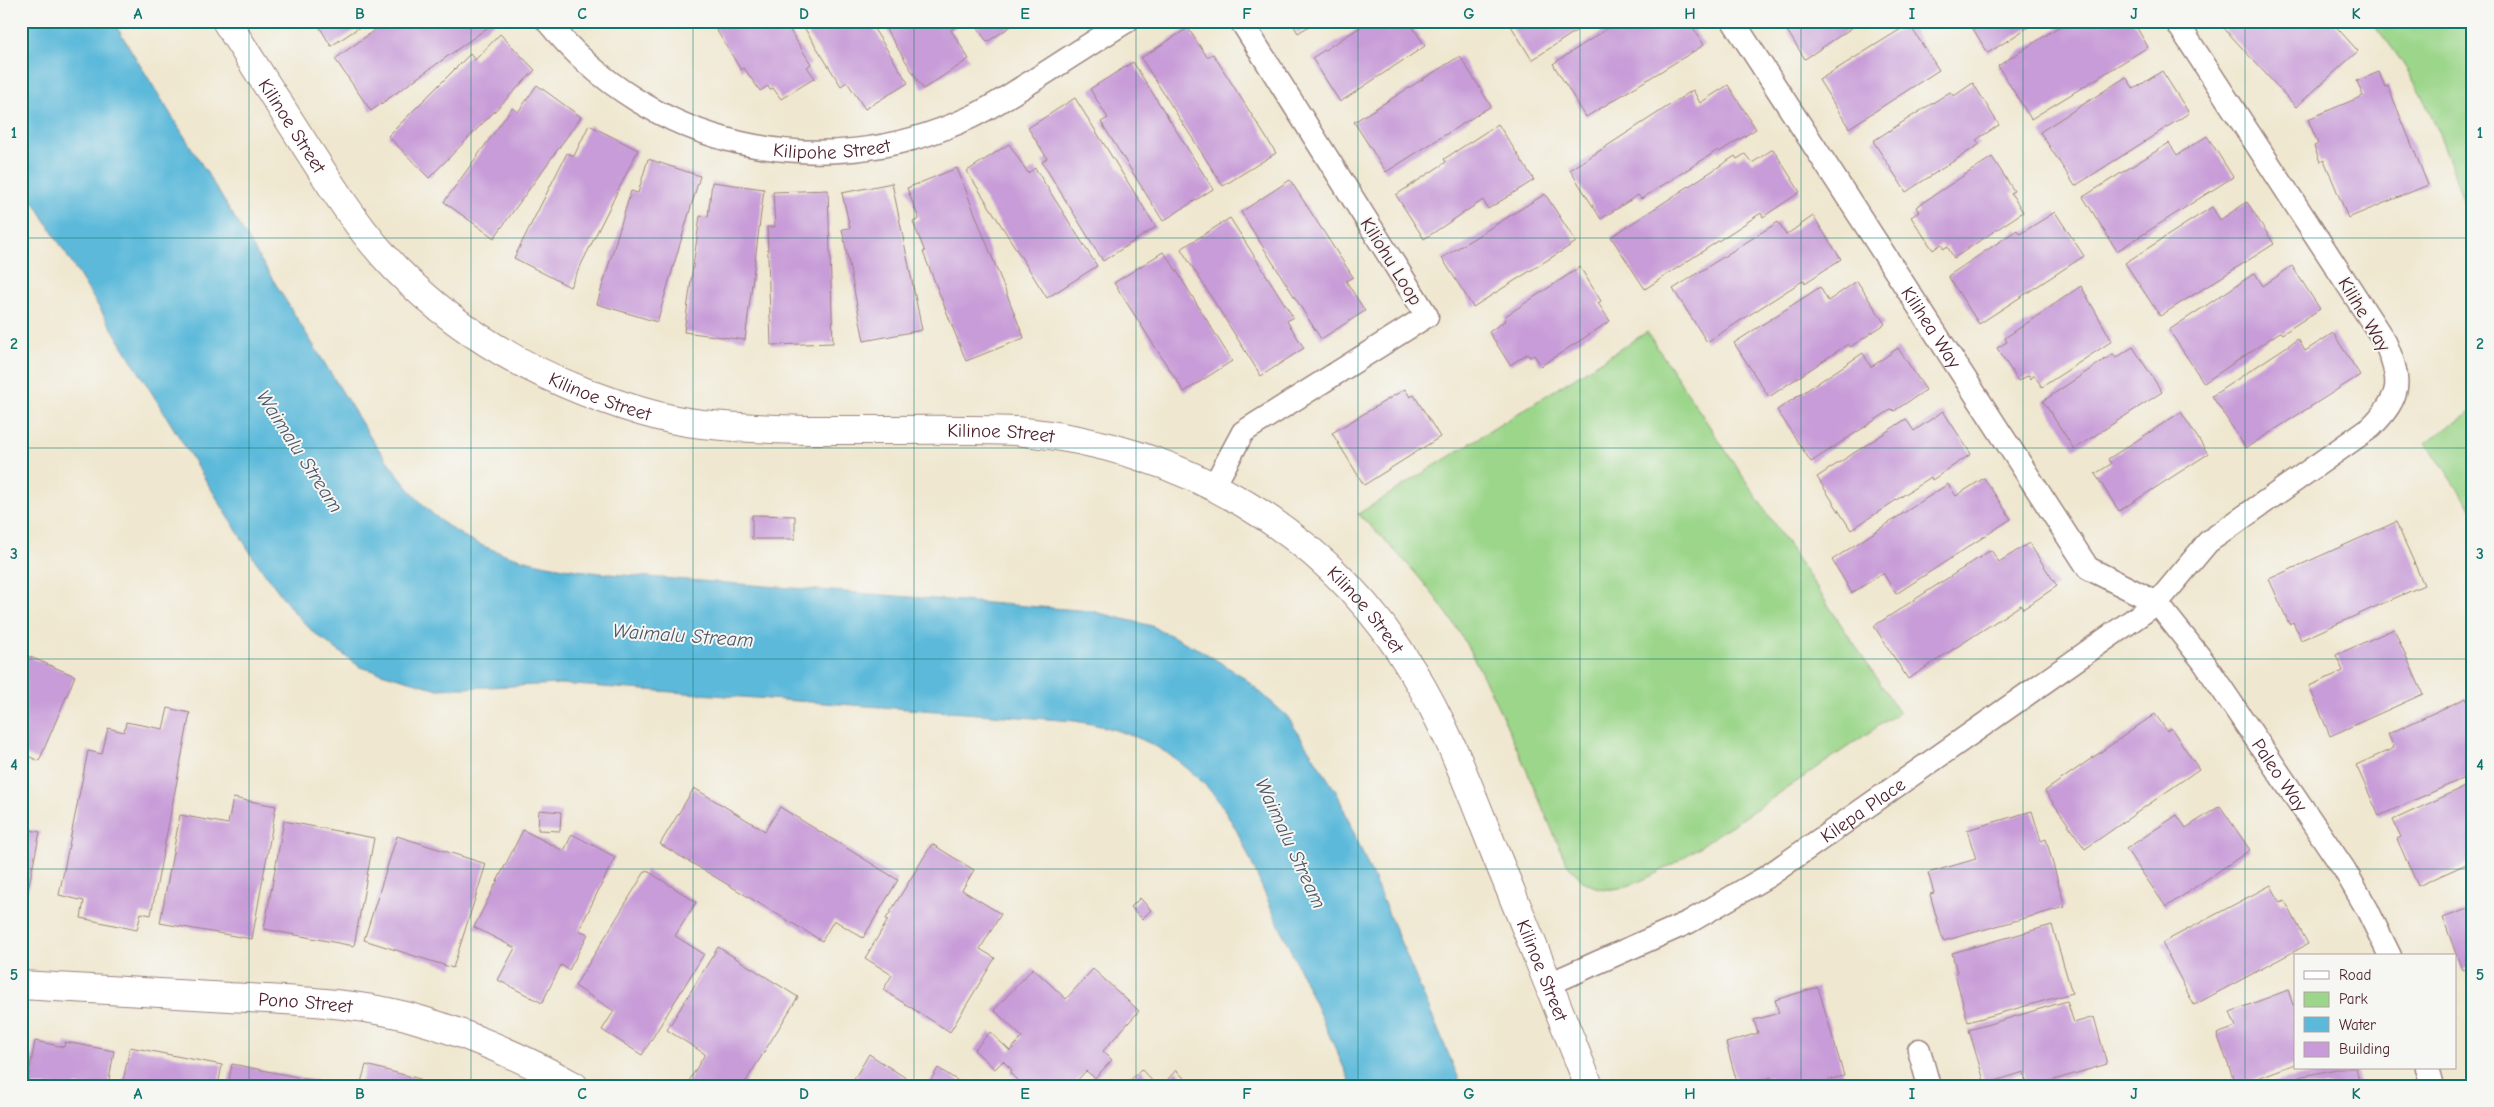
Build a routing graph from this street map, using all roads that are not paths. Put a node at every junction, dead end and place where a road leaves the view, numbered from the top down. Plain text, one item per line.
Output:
1 (226, 21) edge
2 (547, 21) edge
3 (1126, 21) edge
4 (1241, 21) edge
5 (1733, 21) edge
6 (2176, 21) edge
7 (1214, 486) junction
8 (2157, 603) junction
9 (2389, 954) edge
10 (1549, 984) junction
11 (21, 985) edge
12 (1919, 1050) dead end
13 (2428, 1070) edge
14 (574, 1086) edge
15 (1589, 1086) edge
16 (1929, 1086) edge
17 (2432, 1086) edge

1 - 7 street, Kilinoe Street
2 - 3 lane, Kilipohe Street
4 - 7 lane, Kiliohu Loop
5 - 8 lane, Kilihea Way
6 - 8 lane, Kilihe Way
7 - 10 street, Kilinoe Street
8 - 9 lane, Paleo Way
8 - 10 lane, Kilepa Place
10 - 15 street, Kilinoe Street
11 - 14 street, Pono Street
12 - 16 lane
13 - 17 lane

